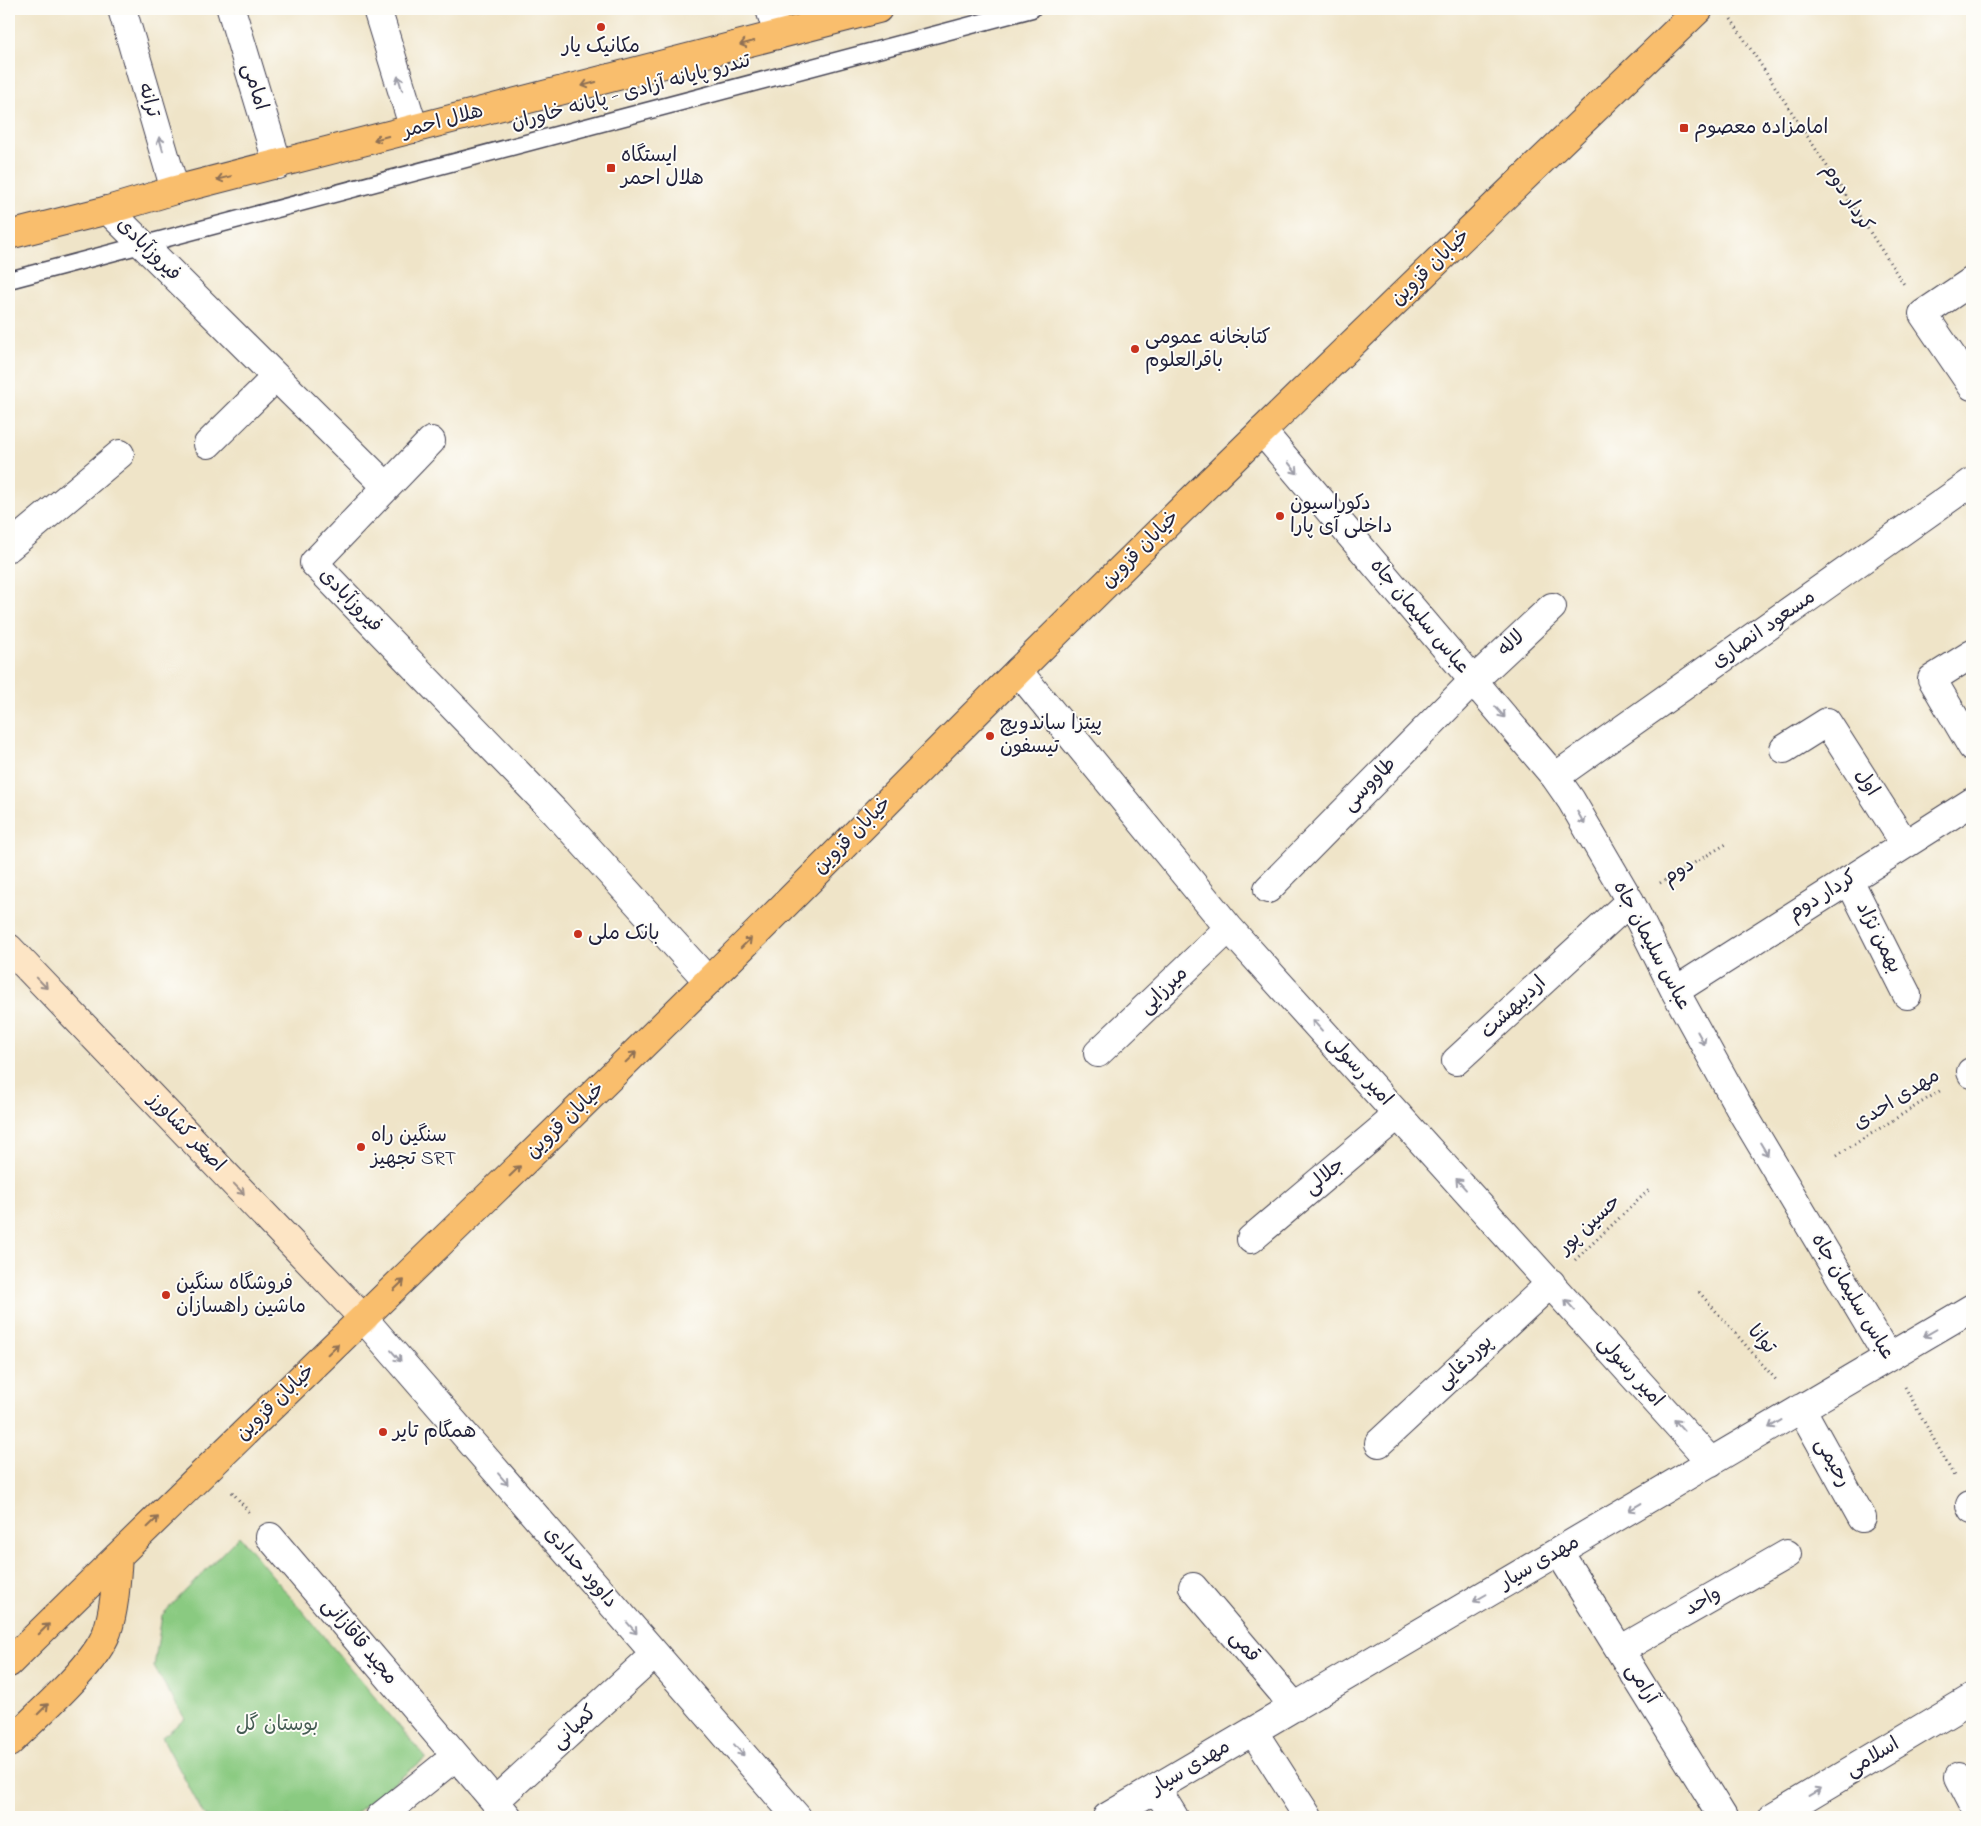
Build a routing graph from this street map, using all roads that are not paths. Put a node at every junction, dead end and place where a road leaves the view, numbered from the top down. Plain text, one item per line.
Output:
1 (122, 9) edge
2 (231, 9) edge
3 (377, 9) edge
4 (770, 9) edge
5 (878, 9) edge
6 (1032, 9) edge
7 (1699, 9) edge
8 (778, 35) junction
9 (414, 129) junction
10 (278, 165) junction
11 (175, 190) junction
12 (108, 210) junction
13 (9, 235) edge
14 (143, 245) junction
15 (9, 280) edge
16 (1972, 281) edge
17 (276, 377) junction
18 (1972, 386) edge
19 (1262, 431) junction
20 (431, 441) dead end
21 (208, 444) dead end
22 (120, 454) dead end
23 (1972, 482) edge
24 (387, 487) junction
25 (9, 547) edge
26 (1552, 607) dead end
27 (1972, 654) edge
28 (1018, 671) junction
29 (1473, 681) junction
30 (1972, 747) edge
31 (1784, 749) dead end
32 (1555, 777) junction
33 (1972, 802) edge
34 (1905, 844) junction
35 (1849, 880) junction
36 (1268, 888) dead end
37 (1630, 901) junction
38 (1229, 928) junction
39 (9, 948) edge
40 (708, 981) junction
41 (1674, 991) junction
42 (1907, 995) dead end
43 (1098, 1053) dead end
44 (1456, 1061) dead end
45 (1398, 1115) junction
46 (1251, 1239) dead end
47 (1550, 1283) junction
48 (1972, 1308) edge
49 (364, 1319) junction
50 (1888, 1357) junction
51 (1801, 1408) junction
52 (1379, 1443) dead end
53 (1711, 1462) junction
54 (1862, 1518) dead end
55 (270, 1537) road end
56 (1559, 1552) junction
57 (1787, 1554) dead end
58 (118, 1556) junction
59 (1193, 1587) dead end
60 (1620, 1650) junction
61 (655, 1654) junction
62 (9, 1663) edge
63 (1972, 1698) edge
64 (1295, 1707) junction
65 (1253, 1731) junction
66 (9, 1743) edge
67 (456, 1756) junction
68 (1959, 1777) dead end
69 (1156, 1788) junction
70 (1972, 1802) edge
71 (502, 1809) edge
72 (380, 1817) edge
73 (797, 1817) edge
74 (1107, 1817) edge
75 (1174, 1817) edge
76 (1308, 1817) edge
77 (1723, 1817) edge
78 (1773, 1817) edge

11 -> 1 street, ترانه
2 - 10 street, امامی
9 -> 3 street
4 - 8 street
5 - 8 main road, هلال احمر
6 - 14 lane, تندرو پایانه آزادی - پایانه خاوران
7 - 19 main road, خیابان قزوین
8 -> 9 main road, هلال احمر
9 -> 10 main road, هلال احمر
10 -> 11 main road, هلال احمر
11 - 12 main road, هلال احمر
12 - 13 main road, هلال احمر
12 - 14 street, فیروزآبادی
14 - 15 lane, تندرو پایانه آزادی - پایانه خاوران
14 - 17 street, فیروزآبادی
16 - 18 street
17 - 21 street
17 - 24 street, فیروزآبادی
19 - 28 main road, خیابان قزوین
19 -> 29 street, عباس سلیمان جاه
20 - 24 street
22 - 25 street
23 - 32 street, مسعود انصاری
24 - 40 street, فیروزآبادی
26 - 29 street, لاله
27 - 30 street
28 - 38 street, امیر رسولی
40 -> 28 main road, خیابان قزوین
29 -> 32 street, عباس سلیمان جاه
29 - 36 street, طاووسی
31 - 34 street, اول
32 -> 37 street, عباس سلیمان جاه
33 - 34 street, کردار دوم
34 - 35 street, کردار دوم
35 - 41 street, کردار دوم
35 - 42 street, بهمن نژاد
37 - 41 street, عباس سلیمان جاه
37 - 44 street, اردیبهشت
38 - 43 street, میرزایی
45 -> 38 street, امیر رسولی
39 -> 49 street, اصغر کشاورز
49 -> 40 main road, خیابان قزوین
41 -> 50 street, عباس سلیمان جاه
45 - 46 street, جلالی
47 -> 45 street, امیر رسولی
47 - 52 street, پوردغایی
53 -> 47 street, امیر رسولی
48 -> 50 street, مهدی سیار
58 -> 49 main road, خیابان قزوین
49 -> 61 street, داوود حدادی
50 - 51 street, مهدی سیار
51 -> 53 street, مهدی سیار
51 - 54 street, رحیمی
53 -> 56 street, مهدی سیار
55 - 67 street, مجید قاقازانی
56 - 60 street, آرامی
56 -> 64 street, مهدی سیار
57 - 60 street, واحد
62 -> 58 main road, خیابان قزوین
66 -> 58 main road
59 - 64 street, قمی
60 - 77 street, آرامی
61 - 71 street, کمیانی
61 -> 73 street, داوود حدادی
78 -> 63 street, اسلامی
64 - 65 street, مهدی سیار
65 - 69 street, مهدی سیار
65 - 76 street
67 - 71 street, مجید قاقازانی
67 - 72 street
68 - 70 street
69 - 74 street, مهدی سیار
69 - 75 street

